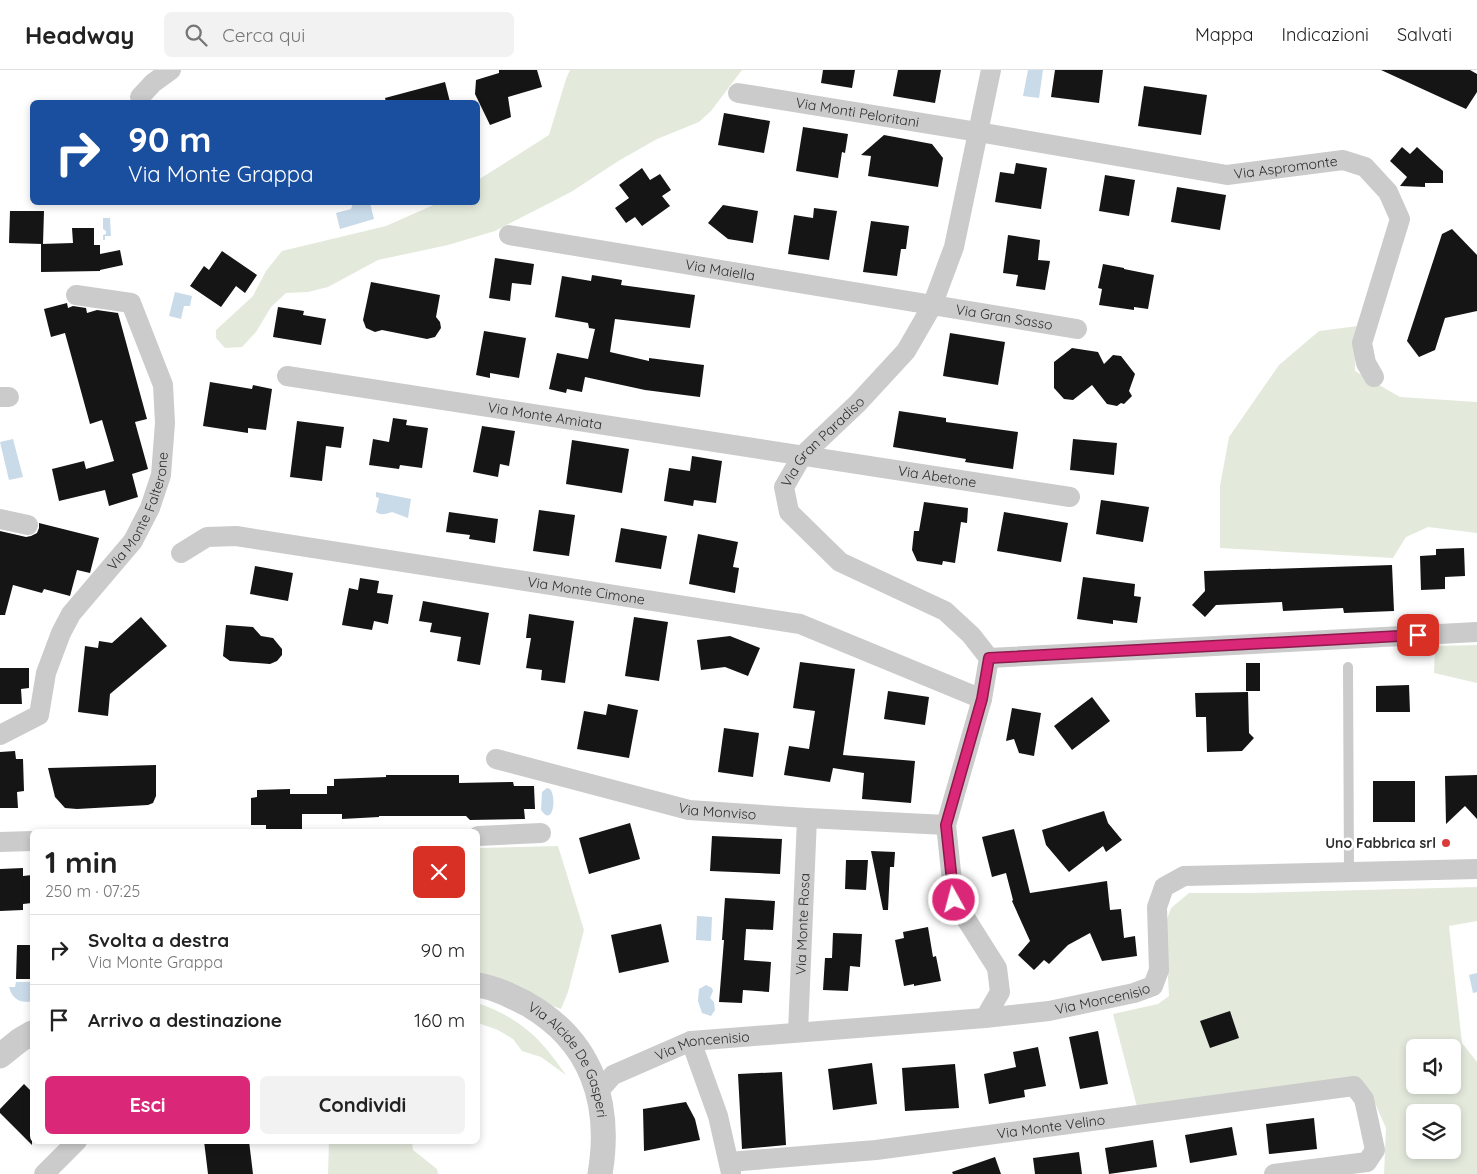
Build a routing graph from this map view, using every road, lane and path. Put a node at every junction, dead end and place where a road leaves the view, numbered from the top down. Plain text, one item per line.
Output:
1 (171, 70) edge
2 (991, 70) edge
3 (738, 93) dead end
4 (140, 97) dead end
5 (978, 132) junction
6 (508, 235) dead end
7 (76, 295) dead end
8 (932, 306) junction
9 (1076, 329) dead end
10 (288, 376) dead end
11 (1374, 377) dead end
12 (802, 456) junction
13 (1070, 498) dead end
14 (0, 519) edge
15 (28, 525) dead end
16 (182, 553) dead end
17 (1477, 632) edge
18 (989, 658) junction
19 (1348, 666) dead end
20 (982, 699) junction
21 (0, 735) edge
22 (496, 759) dead end
23 (807, 818) junction
24 (946, 825) junction
25 (541, 833) dead end
26 (480, 836) edge
27 (30, 841) edge
28 (0, 842) edge
29 (1477, 869) edge
30 (1350, 872) junction
31 (480, 985) edge
32 (985, 1018) junction
33 (798, 1032) junction
34 (30, 1034) edge
35 (691, 1041) junction
36 (0, 1056) edge
37 (598, 1092) junction
38 (74, 1144) edge
39 (730, 1168) edge
40 (44, 1174) edge
41 (600, 1174) edge
42 (1274, 1174) edge

1 - 4 street
2 - 5 street, Via Gran Paradiso
3 - 5 street, Via Monti Peloritani
5 - 8 street, Via Gran Paradiso
5 - 11 street, Via Aspromonte
6 - 8 street, Via Maiella
7 - 21 street, Via Monte Falterone
8 - 9 street, Via Gran Sasso
8 - 12 street, Via Gran Paradiso
10 - 12 street, Via Monte Amiata
12 - 13 street, Via Abetone
12 - 18 street, Via Gran Paradiso
14 - 15 street
16 - 20 street, Via Monte Cimone
17 - 18 street
18 - 20 street
19 - 30 lane
20 - 24 street
22 - 23 street, Via Monviso
23 - 24 street, Via Monviso
23 - 33 street, Via Monte Rosa
24 - 32 street
25 - 26 street
27 - 28 street
29 - 30 street, Via Moncenisio
30 - 32 street, Via Moncenisio
31 - 37 street, Via Alcide De Gasperi
32 - 33 street, Via Moncenisio
33 - 35 street, Via Moncenisio
34 - 36 street
35 - 37 street, Via Moncenisio
35 - 39 street
37 - 41 street, Via Alcide De Gasperi
38 - 40 street
39 - 42 street, Via Monte Velino

